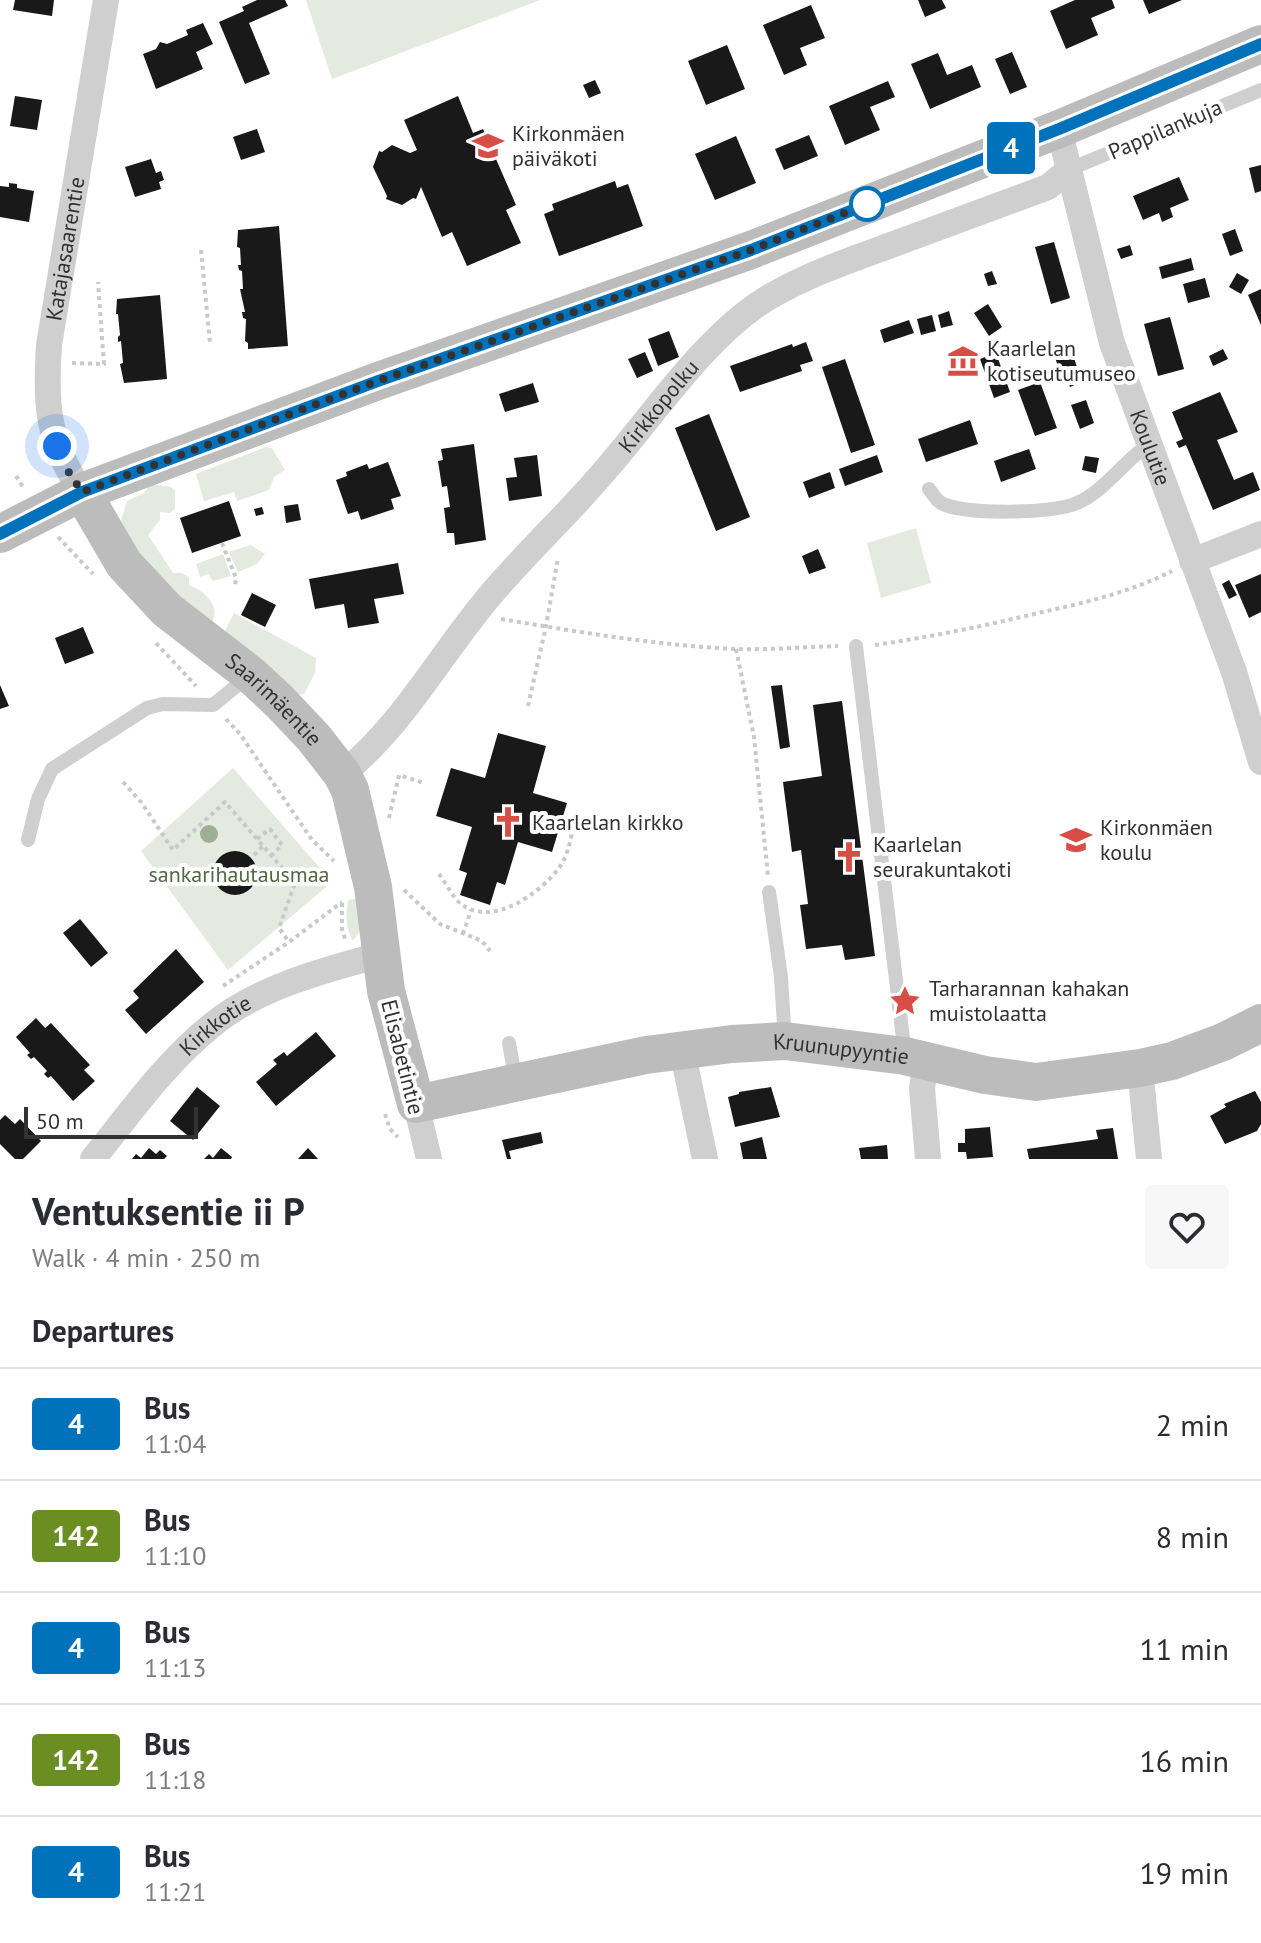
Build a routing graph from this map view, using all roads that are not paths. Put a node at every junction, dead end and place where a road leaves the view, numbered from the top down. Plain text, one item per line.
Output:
1 (106, 0) edge
2 (1261, 44) edge
3 (1261, 90) edge
4 (1059, 129) junction
5 (1070, 169) junction
6 (1149, 444) junction
7 (929, 489) dead end
8 (82, 492) junction
9 (0, 534) edge
10 (1261, 534) edge
11 (1192, 561) junction
12 (856, 646) road end
13 (251, 675) junction
14 (1261, 762) edge
15 (342, 774) junction
16 (28, 840) dead end
17 (769, 892) road end
18 (366, 959) junction
19 (1261, 1023) edge
20 (785, 1041) junction
21 (509, 1043) dead end
22 (682, 1050) junction
23 (915, 1058) junction
24 (1140, 1068) junction
25 (516, 1082) junction
26 (407, 1111) junction
27 (93, 1159) edge
28 (429, 1159) edge
29 (705, 1159) edge
30 (928, 1159) edge
31 (1149, 1159) edge

1 - 8 street, Katajasaarentie
2 - 4 street
3 - 5 lane, Pappilankuja
4 - 5 street, Koulutie
4 - 8 street
5 - 6 street, Koulutie
5 - 15 street, Kirkkopolku
6 - 7 lane
6 - 11 street, Koulutie
8 - 9 street
8 - 13 street, Saarimäentie
10 - 11 street
11 - 14 street, Koulutie
12 - 23 lane
13 - 15 street, Saarimäentie
13 - 16 lane
15 - 18 street, Saarimäentie
17 - 20 lane
18 - 26 street, Elisabetintie
18 - 27 street, Kirkkotie
19 - 24 street, Kruunupyyntie
20 - 22 street, Kruunupyyntie
20 - 23 street, Kruunupyyntie
21 - 25 lane
22 - 25 street, Kruunupyyntie
22 - 29 street
23 - 24 street, Kruunupyyntie
23 - 30 street
24 - 31 street
25 - 26 street, Kruunupyyntie
26 - 28 street, Elisabetintie

